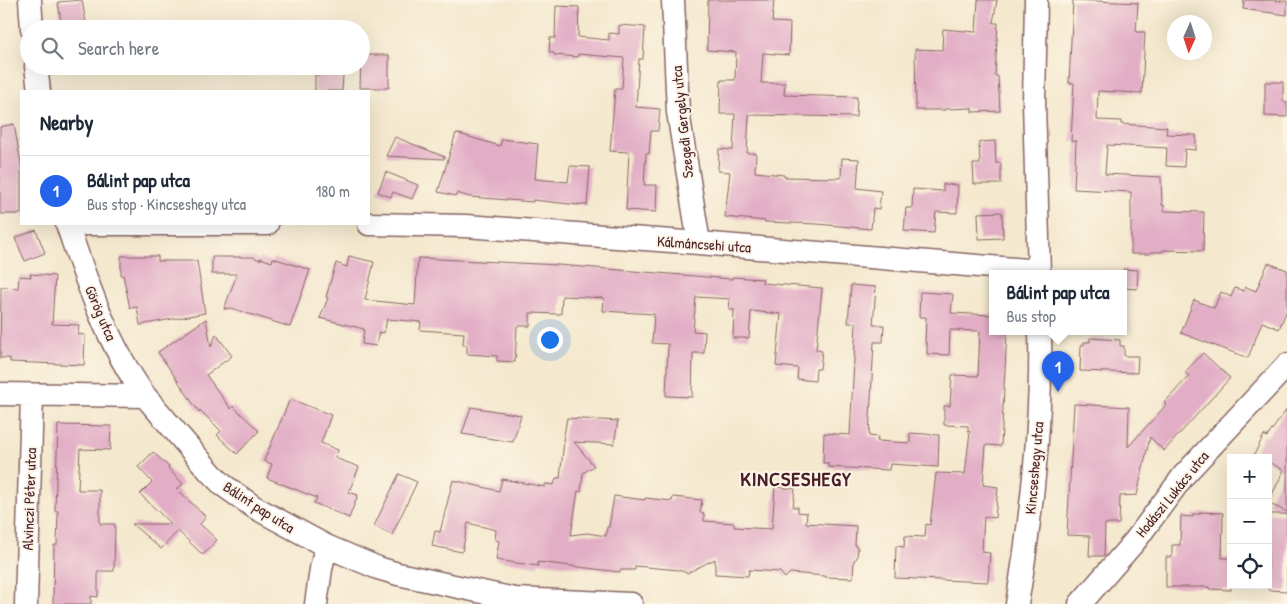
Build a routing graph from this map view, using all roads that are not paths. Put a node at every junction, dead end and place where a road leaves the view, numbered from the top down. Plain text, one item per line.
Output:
1 (30, 0) edge
2 (673, 0) edge
3 (1036, 0) edge
4 (31, 20) edge
5 (37, 75) edge
6 (39, 90) edge
7 (370, 224) edge
8 (67, 225) edge
9 (699, 243) junction
10 (1016, 270) edge
11 (1039, 270) edge
12 (1040, 335) edge
13 (1287, 365) edge
14 (0, 394) edge
15 (32, 395) junction
16 (145, 396) junction
17 (326, 546) junction
18 (515, 599) junction
19 (26, 604) edge
20 (316, 604) edge
21 (480, 604) edge
22 (632, 604) edge
23 (1017, 604) edge
24 (1080, 604) edge

1 - 4 street
2 - 9 street, Szegedi Gergely utca
3 - 11 street
5 - 6 street
7 - 9 street, Kálmáncsehi utca
8 - 16 street, Görög utca
9 - 10 street, Kálmáncsehi utca
12 - 23 street, Kincseshegy utca
13 - 24 street, Hodászi Lukács utca
14 - 15 street
15 - 16 street
15 - 19 street, Alvinczi Péter utca
16 - 17 street, Bálint pap utca
17 - 18 street, Bálint pap utca
17 - 20 street
18 - 21 street, Bálint pap utca
18 - 22 street, Bálint pap utca

